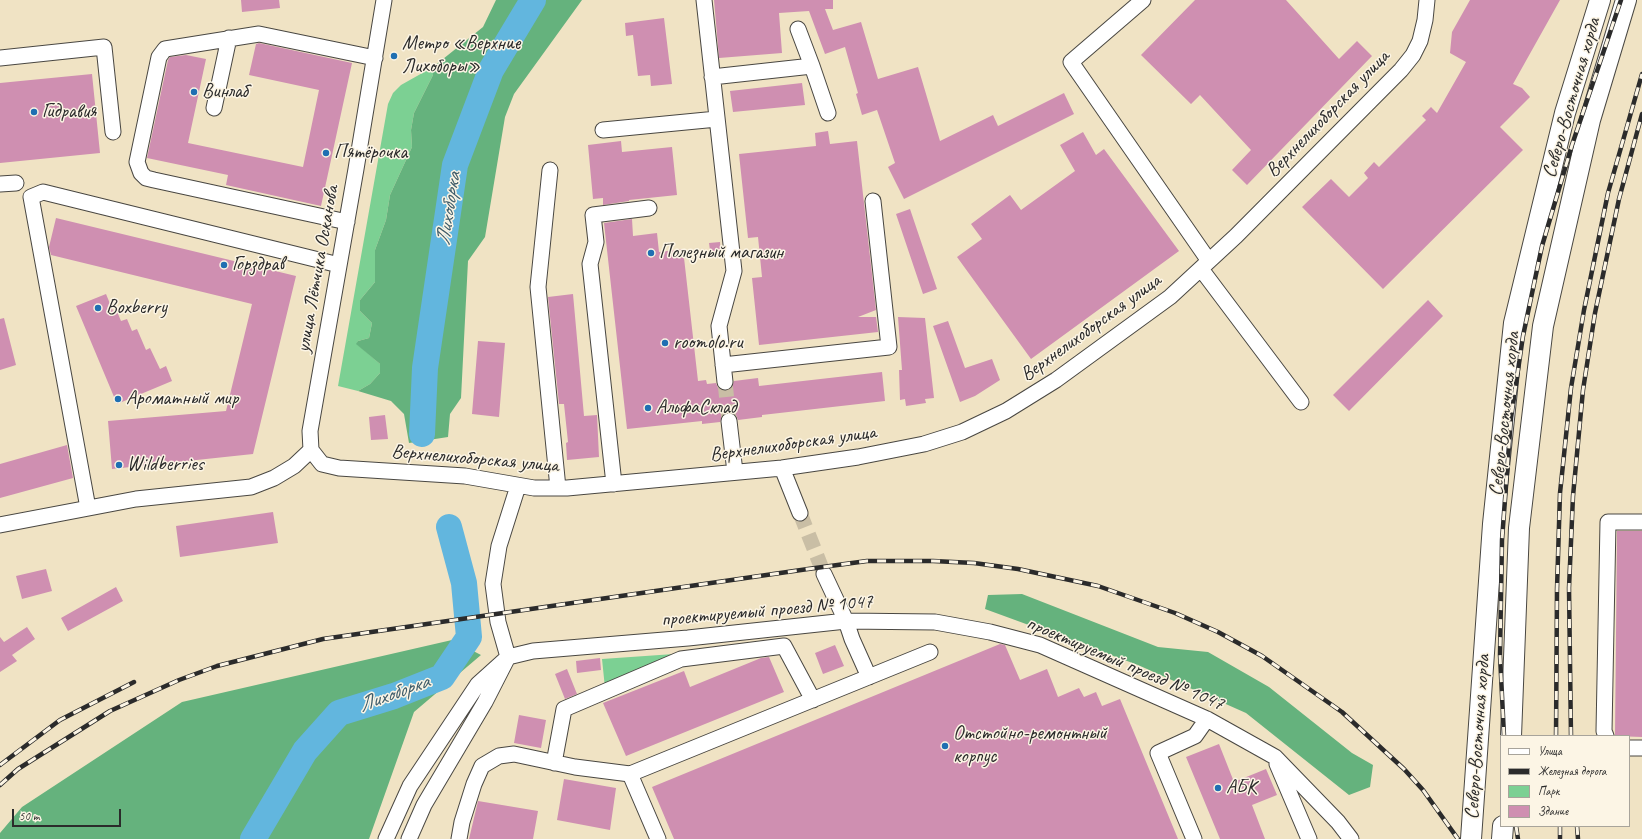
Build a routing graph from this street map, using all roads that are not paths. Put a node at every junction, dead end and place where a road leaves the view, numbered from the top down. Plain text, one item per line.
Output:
1 (384, 0) edge
2 (704, 0) edge
3 (1143, 0) edge
4 (1427, 0) edge
5 (1600, 0) edge
6 (1626, 0) edge
7 (798, 29) dead end
8 (229, 38) junction
9 (0, 58) edge
10 (375, 58) junction
11 (812, 66) junction
12 (712, 77) junction
13 (214, 108) dead end
14 (828, 113) dead end
15 (717, 118) junction
16 (603, 130) dead end
17 (113, 132) dead end
18 (550, 170) dead end
19 (16, 183) dead end
20 (0, 184) edge
21 (873, 201) dead end
22 (649, 208) dead end
23 (347, 222) junction
24 (339, 264) junction
25 (1205, 265) junction
26 (723, 365) junction
27 (725, 382) tunnel mouth
28 (1301, 402) dead end
29 (729, 421) tunnel mouth
30 (311, 450) junction
31 (782, 468) junction
32 (735, 472) junction
33 (614, 484) junction
34 (518, 486) junction
35 (558, 488) junction
36 (88, 508) junction
37 (800, 513) tunnel mouth
38 (1642, 522) edge
39 (0, 525) edge
40 (824, 574) tunnel mouth
41 (846, 621) junction
42 (930, 652) dead end
43 (508, 658) junction
44 (869, 677) junction
45 (813, 700) junction
46 (1207, 719) junction
47 (1511, 735) edge
48 (1606, 735) edge
49 (1630, 748) edge
50 (1642, 748) edge
51 (1275, 757) junction
52 (554, 763) junction
53 (630, 774) junction
54 (1503, 827) edge
55 (386, 839) edge
56 (409, 839) edge
57 (459, 839) edge
58 (658, 839) edge
59 (1194, 839) edge
60 (1309, 839) edge
61 (1351, 839) edge
62 (1471, 839) edge
63 (1502, 839) edge

1 - 10 street, улица Лётчика Осканова
2 - 12 street
3 - 25 street
4 - 25 street, Верхнелихоборская улица
5 - 62 main road, Северо-Восточная хорда
6 - 47 main road, Северо-Восточная хорда
7 - 11 street
8 - 10 street
8 - 13 street
8 - 23 street
9 - 17 street
10 - 23 street, улица Лётчика Осканова
11 - 12 street
11 - 14 street
12 - 15 street
15 - 16 street
15 - 26 street
18 - 35 street
19 - 20 street
21 - 26 street
22 - 33 street
23 - 24 street, улица Лётчика Осканова
24 - 30 street, улица Лётчика Осканова
24 - 36 street
25 - 28 street
25 - 31 street, Верхнелихоборская улица
26 - 27 street
29 - 32 street
30 - 34 street, Верхнелихоборская улица
30 - 36 street
31 - 32 street, Верхнелихоборская улица
31 - 37 street
32 - 33 street, Верхнелихоборская улица
33 - 35 street, Верхнелихоборская улица
34 - 35 street, Верхнелихоборская улица
34 - 43 street
36 - 39 street
38 - 48 street
40 - 41 street
41 - 43 street, проектируемый проезд № 1047
41 - 44 street
41 - 46 street, проектируемый проезд № 1047
42 - 44 street
43 - 55 street
43 - 56 street
44 - 45 street
45 - 52 street
45 - 53 street
46 - 51 street, проектируемый проезд № 1047
46 - 59 street
49 - 50 street
51 - 60 street
51 - 61 street, проектируемый проезд № 1047
52 - 53 street
52 - 57 street
53 - 58 street
54 - 63 main road, Северо-Восточная хорда

